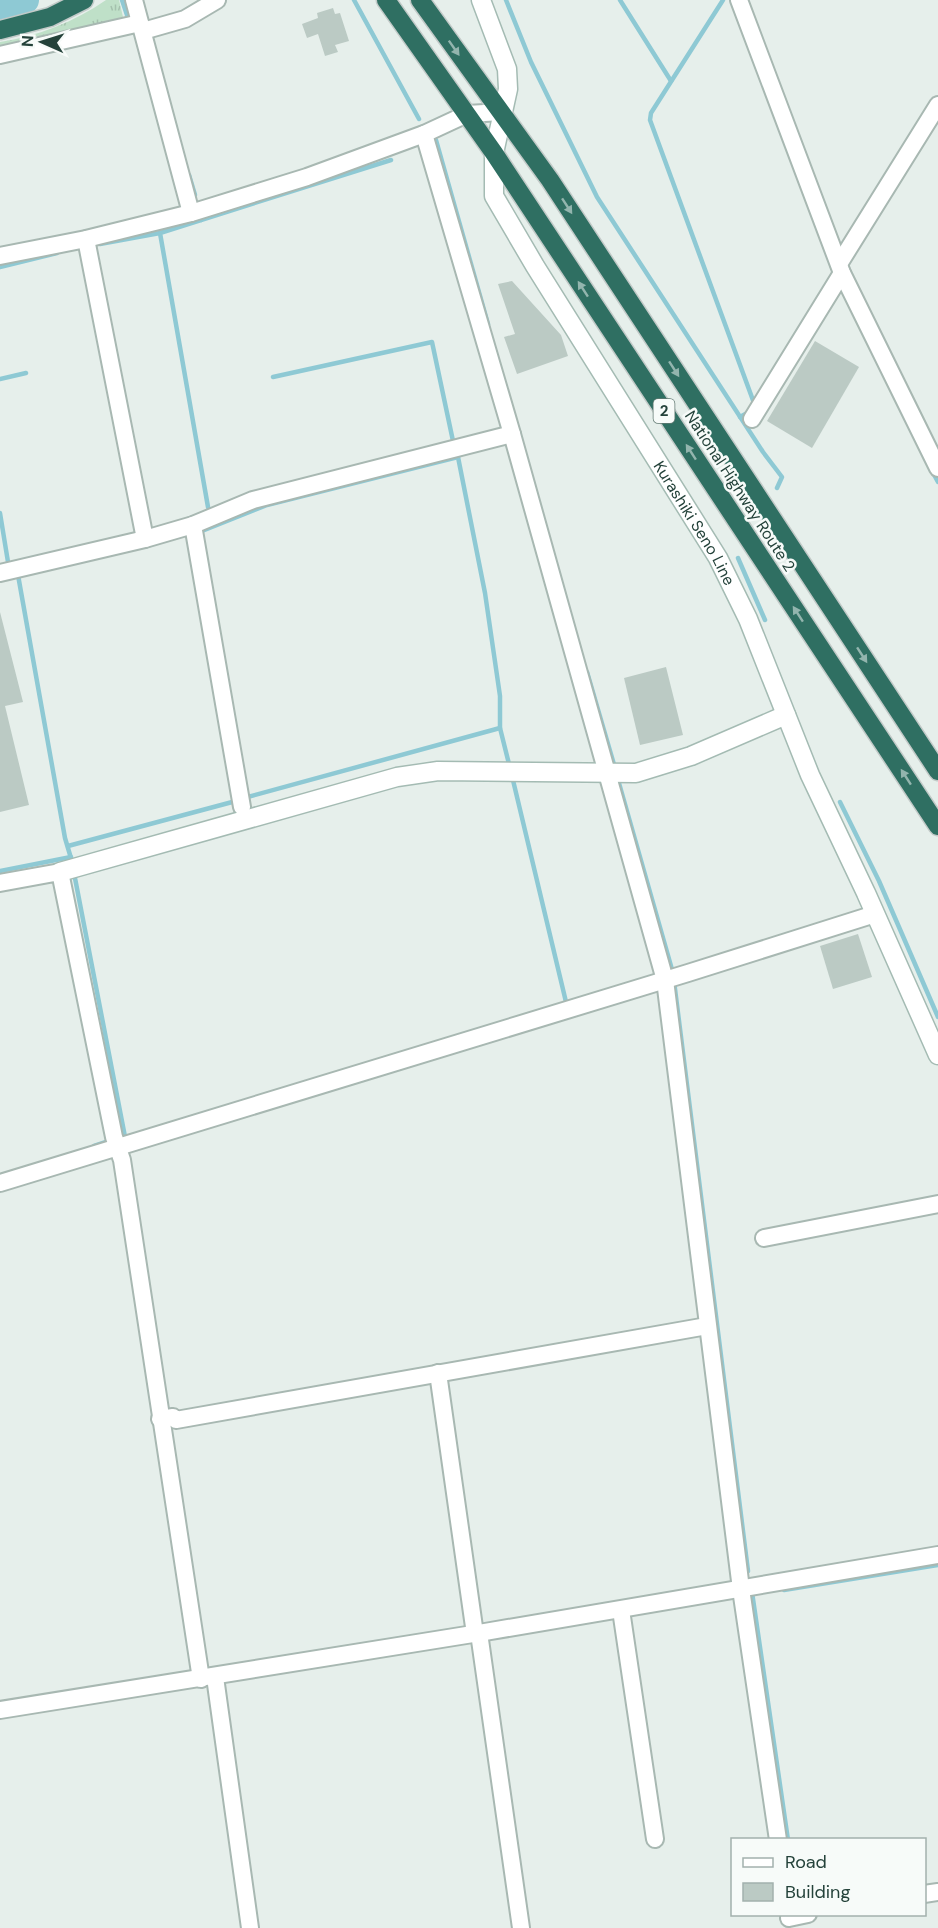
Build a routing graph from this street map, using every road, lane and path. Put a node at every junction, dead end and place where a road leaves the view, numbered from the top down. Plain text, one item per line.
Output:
1 (84, 0) edge
2 (134, 0) edge
3 (217, 0) edge
4 (386, 0) edge
5 (420, 0) edge
6 (481, 0) edge
7 (740, 0) edge
8 (142, 27) junction
9 (0, 30) edge
10 (0, 54) edge
11 (938, 105) edge
12 (502, 112) junction
13 (467, 114) junction
14 (424, 134) junction
15 (494, 153) junction
16 (191, 213) junction
17 (87, 244) junction
18 (0, 256) edge
19 (839, 275) junction
20 (752, 419) dead end
21 (512, 434) junction
22 (938, 468) edge
23 (194, 531) junction
24 (146, 539) junction
25 (0, 573) edge
26 (786, 715) junction
27 (938, 771) edge
28 (609, 773) junction
29 (241, 802) dead end
30 (938, 826) edge
31 (60, 872) junction
32 (0, 883) edge
33 (875, 914) junction
34 (670, 978) junction
35 (938, 1055) edge
36 (120, 1143) junction
37 (0, 1183) edge
38 (938, 1204) edge
39 (764, 1238) dead end
40 (707, 1326) junction
41 (438, 1373) junction
42 (165, 1418) junction
43 (938, 1555) edge
44 (741, 1589) junction
45 (621, 1610) junction
46 (477, 1633) junction
47 (208, 1678) junction
48 (0, 1710) edge
49 (778, 1838) edge
50 (655, 1839) dead end
51 (250, 1928) edge
52 (521, 1928) edge

1 - 9 highway
2 - 8 street
3 - 8 street
4 - 13 highway, National Highway Route 2 / 2
5 -> 12 highway, National Highway Route 2 / 2
6 - 12 main road, Kurashiki Seno Line
7 - 19 street
8 - 10 street
8 - 16 street
11 - 19 street
12 - 13 street
12 - 15 main road, Kurashiki Seno Line
12 -> 27 highway, National Highway Route 2 / 2
13 - 14 street
13 - 15 highway, National Highway Route 2 / 2
14 - 16 street
14 - 21 street
15 - 26 main road, Kurashiki Seno Line
30 -> 15 highway, National Highway Route 2 / 2
16 - 17 street
17 - 18 street
17 - 24 street
19 - 20 street
19 - 22 street
21 - 23 street
21 - 28 street
23 - 24 street
23 - 29 street
24 - 25 street
26 - 28 main road
26 - 33 main road, Kurashiki Seno Line
28 - 31 main road
28 - 34 street
31 - 32 street
31 - 36 street
33 - 34 street
33 - 35 main road, Kurashiki Seno Line
34 - 36 street
34 - 40 street
36 - 37 street
36 - 42 street
38 - 39 street
40 - 41 street
40 - 44 street
41 - 42 street
41 - 46 street
42 - 47 street
43 - 44 street
44 - 45 street
44 - 49 street
45 - 46 street
45 - 50 street
46 - 47 street
46 - 52 street
47 - 48 street
47 - 51 street

